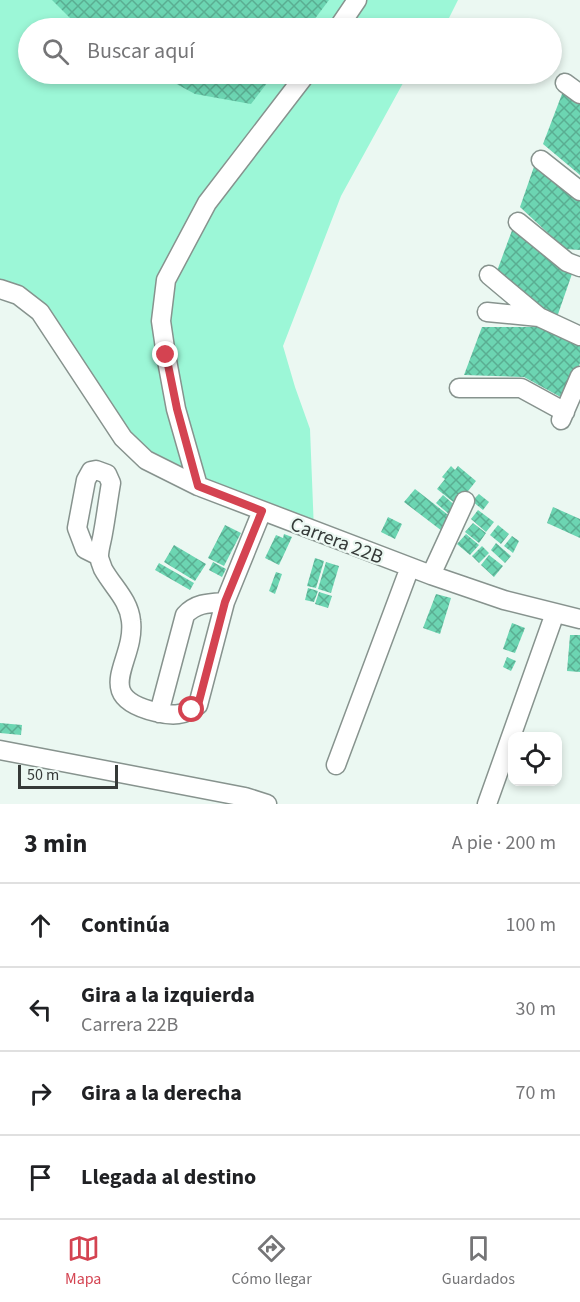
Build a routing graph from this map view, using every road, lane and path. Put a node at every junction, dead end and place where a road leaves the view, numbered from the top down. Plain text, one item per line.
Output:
1 (357, 0) edge
2 (345, 18) edge
3 (298, 84) edge
4 (542, 160) dead end
5 (580, 191) edge
6 (518, 222) dead end
7 (580, 267) edge
8 (489, 275) dead end
9 (0, 288) edge
10 (487, 312) dead end
11 (539, 317) junction
12 (580, 336) edge
13 (580, 376) edge
14 (459, 388) dead end
15 (198, 486) junction
16 (465, 501) dead end
17 (262, 511) junction
18 (99, 556) dead end
19 (410, 567) junction
20 (430, 575) junction
21 (225, 602) junction
22 (555, 613) junction
23 (580, 619) edge
24 (159, 713) junction
25 (0, 750) edge
26 (336, 765) dead end
27 (244, 801) edge
28 (267, 804) edge
29 (487, 804) edge

1 - 2 street
3 - 15 street
4 - 5 street
6 - 7 street
8 - 11 street
9 - 15 street, Carrera 22B
10 - 11 street
11 - 12 street
13 - 14 street
15 - 17 street, Carrera 22B
16 - 20 street
17 - 19 street, Carrera 22B
17 - 21 street
18 - 24 street
19 - 20 street, Carrera 22B
19 - 26 street
20 - 22 street, Carrera 22B
21 - 24 street
21 - 24 street
22 - 23 street, Carrera 22B
22 - 29 street
25 - 27 street
27 - 28 street

